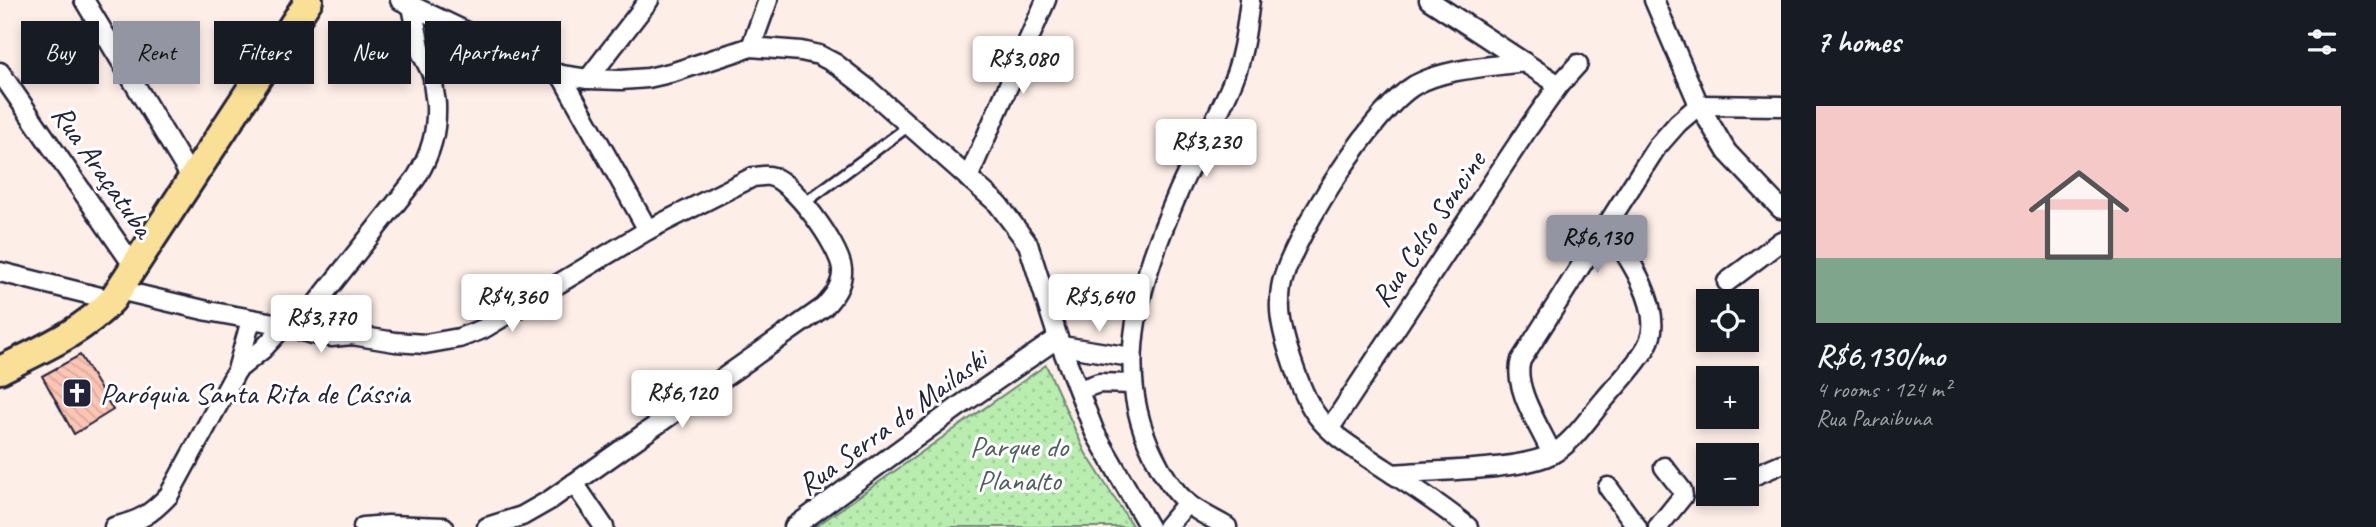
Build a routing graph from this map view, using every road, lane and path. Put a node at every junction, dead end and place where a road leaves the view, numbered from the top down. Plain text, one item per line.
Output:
1 (84, 0) edge
2 (309, 0) edge
3 (649, 0) edge
4 (1250, 0) edge
5 (1429, 0) edge
6 (1654, 0) edge
7 (1043, 1) edge
8 (406, 3) edge
9 (761, 3) edge
10 (443, 21) edge
11 (751, 47) junction
12 (425, 60) edge
13 (1524, 62) junction
14 (1578, 64) dead end
15 (0, 72) edge
16 (561, 75) joint
17 (588, 79) junction
18 (434, 84) edge
19 (1559, 85) junction
20 (1699, 105) junction
21 (1781, 106) edge
22 (910, 125) junction
23 (968, 178) junction
24 (192, 179) junction
25 (803, 204) junction
26 (1781, 209) edge
27 (1606, 225) junction
28 (648, 230) junction
29 (1781, 241) edge
30 (135, 268) junction
31 (0, 272) edge
32 (1727, 282) dead end
33 (116, 295) junction
34 (313, 307) junction
35 (251, 320) junction
36 (291, 327) junction
37 (352, 335) junction
38 (1060, 342) junction
39 (1131, 357) junction
40 (0, 370) edge
41 (237, 370) junction
42 (1132, 384) junction
43 (1079, 390) junction
44 (1330, 428) junction
45 (1552, 454) junction
46 (1781, 464) edge
47 (1664, 467) dead end
48 (1393, 474) junction
49 (1759, 474) edge
50 (574, 483) junction
51 (1608, 487) dead end
52 (1187, 503) junction
53 (114, 527) edge
54 (363, 527) edge
55 (444, 527) edge
56 (487, 527) edge
57 (604, 527) edge
58 (794, 527) edge
59 (1149, 527) edge
60 (1167, 527) edge
61 (1227, 527) edge
62 (1468, 527) edge
63 (1637, 527) edge
64 (1658, 527) edge

1 - 24 street
2 - 24 main road
3 - 17 street
4 - 39 street
5 - 13 street
6 - 20 street
7 - 23 street
8 - 10 street
8 - 12 street
9 - 11 street
11 - 17 street
11 - 22 street
13 - 19 street
13 - 44 street
14 - 19 street, Rua Celso Soncine
15 - 30 street, Rua Araçatuba
16 - 17 street
16 - 28 street
18 - 34 street
19 - 44 street, Rua Celso Soncine
20 - 21 street
20 - 26 street
20 - 27 street
22 - 23 street
22 - 25 lane
23 - 38 street
24 - 30 main road
25 - 28 street
25 - 50 street
27 - 45 street
27 - 45 street
28 - 37 street
29 - 32 street
30 - 33 main road
31 - 33 street
33 - 35 street
33 - 40 main road
34 - 36 street
34 - 37 street
35 - 36 street
35 - 41 street
36 - 37 street
36 - 41 street
38 - 39 street
38 - 43 street
38 - 58 street, Rua Serra do Mailaski
39 - 42 street
41 - 53 street
42 - 43 street
42 - 52 street
43 - 59 street
44 - 48 street
45 - 48 street
46 - 49 street
47 - 64 street
48 - 62 street
50 - 56 street
50 - 57 street
51 - 63 street
52 - 60 street
52 - 61 street
54 - 55 street

